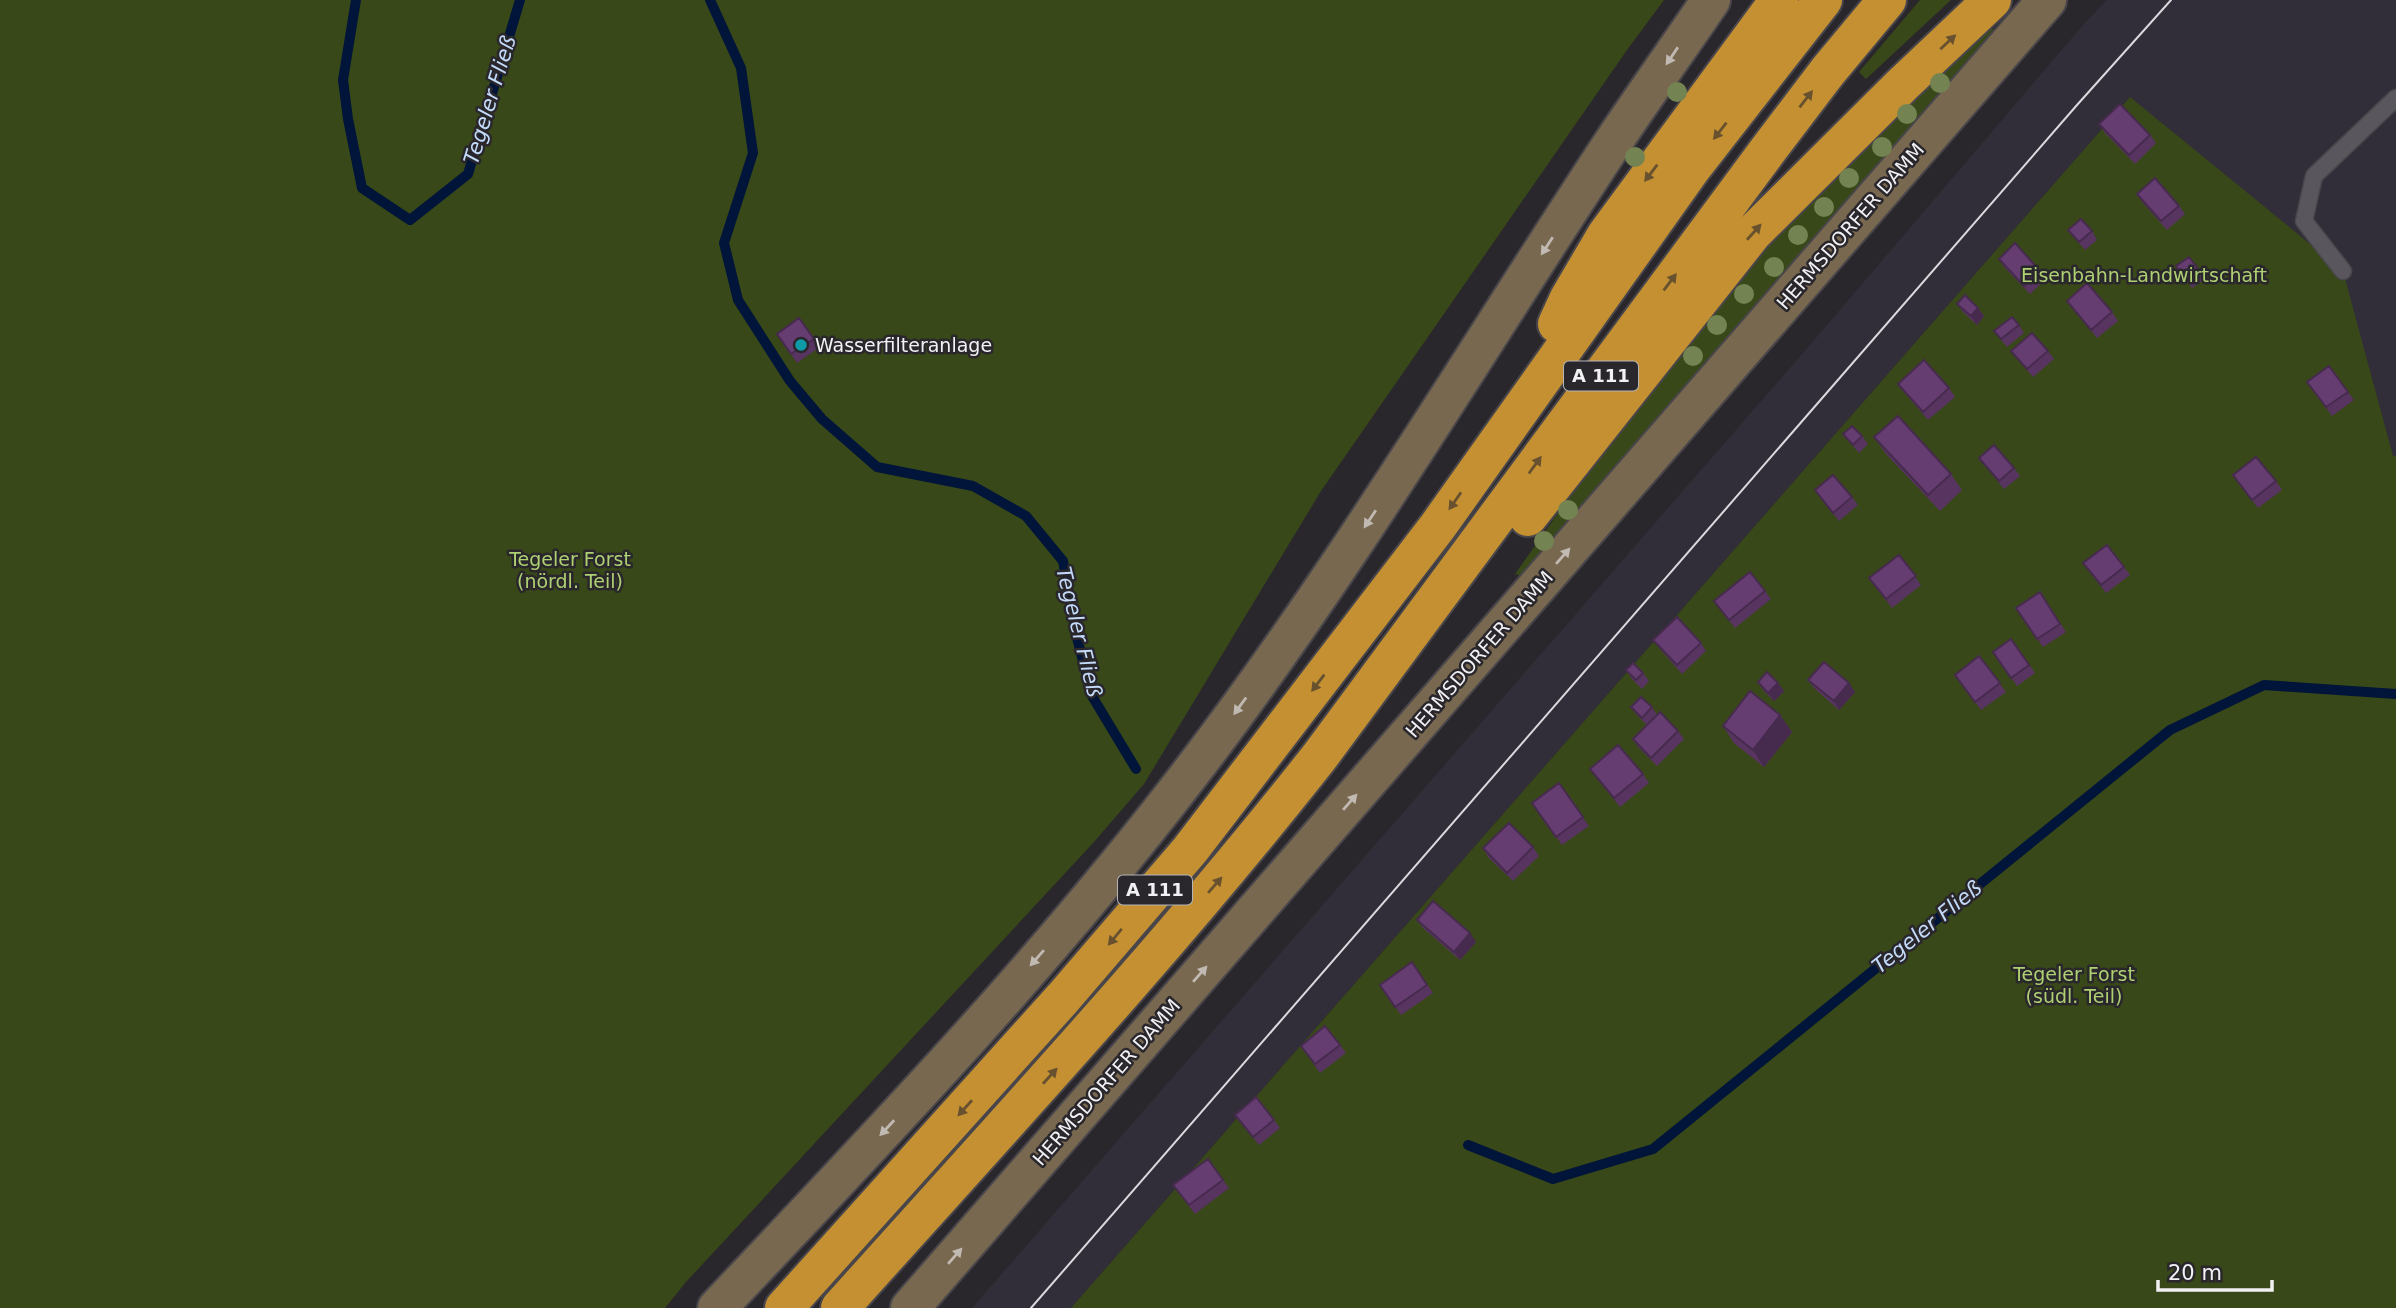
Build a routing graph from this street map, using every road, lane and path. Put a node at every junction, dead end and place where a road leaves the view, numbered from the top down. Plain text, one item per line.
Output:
1 (1711, 0) edge
2 (1779, 0) edge
3 (1823, 0) edge
4 (1887, 0) edge
5 (1992, 0) edge
6 (2047, 0) edge
7 (2396, 98) edge
8 (2343, 271) dead end
9 (1521, 408) junction
10 (1320, 756) junction
11 (717, 1308) edge
12 (784, 1308) edge
13 (840, 1308) edge
14 (910, 1308) edge

1 -> 11 main road
2 -> 9 highway
3 -> 9 highway, A 111
10 -> 4 highway, A 111
10 -> 5 highway
14 -> 6 main road, HERMSDORFER DAMM
7 - 8 lane
9 -> 12 highway, A 111
13 -> 10 highway, A 111

